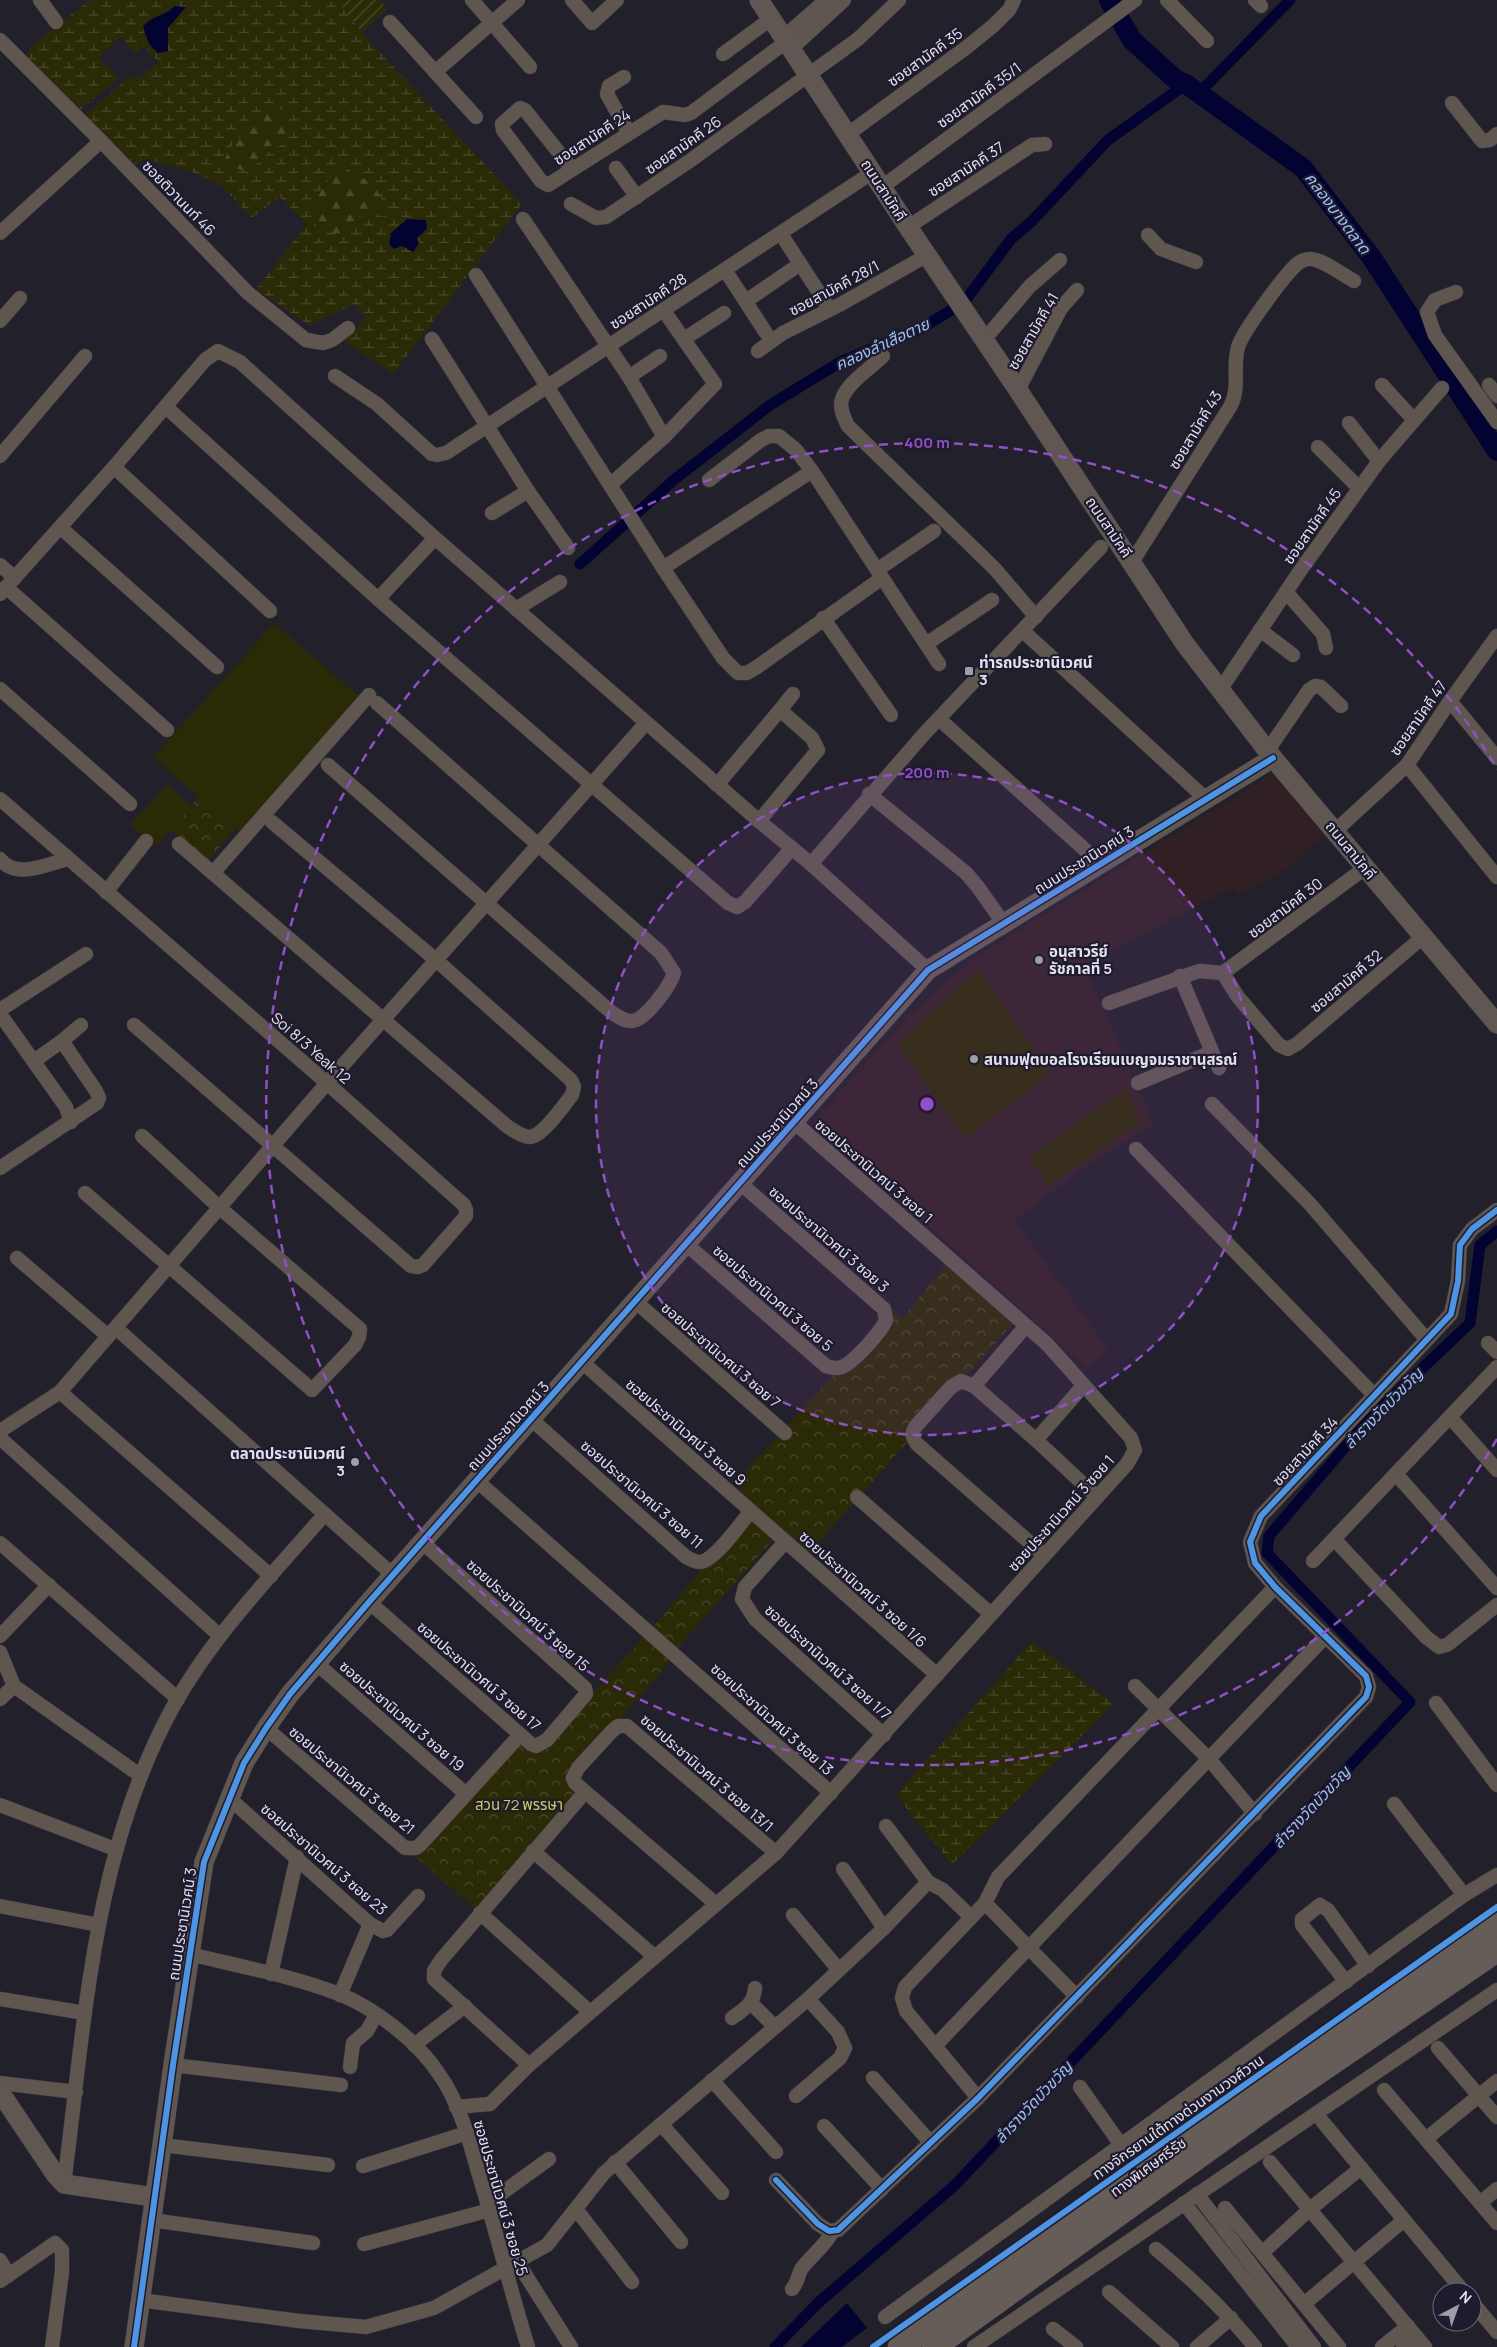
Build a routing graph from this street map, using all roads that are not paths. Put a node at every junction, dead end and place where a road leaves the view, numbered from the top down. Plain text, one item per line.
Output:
1 (40, 0) edge
2 (472, 0) edge
3 (518, 0) edge
4 (572, 0) edge
5 (617, 0) edge
6 (759, 0) edge
7 (826, 0) edge
8 (844, 0) edge
9 (899, 0) edge
10 (1014, 0) edge
11 (1167, 0) edge
12 (1132, 3) edge
13 (772, 18) junction
14 (56, 22) dead end
15 (390, 22) dead end
16 (491, 23) junction
17 (0, 40) edge
18 (1207, 41) dead end
19 (788, 42) junction
20 (723, 54) dead end
21 (530, 67) dead end
22 (435, 72) junction
23 (808, 74) junction
24 (624, 77) dead end
25 (1452, 102) dead end
26 (476, 117) dead end
27 (629, 133) junction
28 (848, 134) junction
29 (1497, 134) edge
30 (101, 141) junction
31 (1045, 144) dead end
32 (616, 168) dead end
33 (572, 169) junction
34 (877, 180) junction
35 (637, 197) junction
36 (571, 204) dead end
37 (523, 219) dead end
38 (908, 228) junction
39 (0, 233) edge
40 (781, 234) junction
41 (1148, 235) dead end
42 (926, 256) junction
43 (1060, 260) dead end
44 (1196, 262) dead end
45 (800, 264) junction
46 (725, 270) junction
47 (476, 275) dead end
48 (1354, 281) dead end
49 (1076, 290) dead end
50 (1456, 292) dead end
51 (20, 298) dead end
52 (746, 302) junction
53 (825, 302) dead end
54 (664, 311) junction
55 (724, 313) dead end
56 (0, 321) edge
57 (348, 328) dead end
58 (766, 333) dead end
59 (432, 339) dead end
60 (684, 339) junction
61 (983, 340) junction
62 (609, 347) junction
63 (758, 351) dead end
64 (85, 356) dead end
65 (660, 356) dead end
66 (883, 356) dead end
67 (335, 376) dead end
68 (629, 376) junction
69 (1382, 385) dead end
70 (548, 387) junction
71 (1442, 388) dead end
72 (1018, 390) junction
73 (166, 407) junction
74 (1414, 420) junction
75 (1349, 422) dead end
76 (1497, 422) edge
77 (487, 426) junction
78 (664, 437) junction
79 (1318, 447) dead end
80 (0, 456) edge
81 (1379, 460) junction
82 (114, 467) junction
83 (812, 470) junction
84 (709, 480) dead end
85 (610, 485) junction
86 (1359, 488) junction
87 (528, 491) junction
88 (492, 512) dead end
89 (61, 528) junction
90 (934, 531) dead end
91 (436, 538) junction
92 (568, 548) dead end
93 (1101, 548) dead end
94 (1132, 562) junction
95 (0, 565) edge
96 (663, 568) junction
97 (879, 574) junction
98 (560, 582) dead end
99 (7, 586) edge
100 (1286, 592) junction
101 (378, 598) junction
102 (992, 600) dead end
103 (516, 609) junction
104 (270, 611) dead end
105 (1036, 617) junction
106 (823, 618) junction
107 (1260, 630) junction
108 (1023, 631) junction
109 (1497, 636) edge
110 (926, 644) junction
111 (1326, 648) dead end
112 (1293, 655) dead end
113 (939, 664) dead end
114 (217, 667) dead end
115 (0, 689) edge
116 (1220, 690) junction
117 (794, 694) dead end
118 (1450, 701) junction
119 (1341, 706) dead end
120 (780, 710) junction
121 (891, 715) dead end
122 (939, 719) junction
123 (646, 724) junction
124 (167, 730) dead end
125 (1270, 754) junction
126 (1497, 758) edge
127 (328, 765) dead end
128 (1406, 765) junction
129 (592, 784) junction
130 (717, 785) junction
131 (870, 794) junction
132 (0, 798) edge
133 (1206, 799) junction
134 (130, 804) dead end
135 (272, 822) dead end
136 (759, 822) junction
137 (1335, 831) junction
138 (146, 841) dead end
139 (179, 844) dead end
140 (540, 844) junction
141 (792, 848) junction
142 (0, 859) edge
143 (68, 859) junction
144 (811, 864) junction
145 (1101, 864) junction
146 (1365, 868) junction
147 (213, 873) junction
148 (1497, 877) edge
149 (106, 892) junction
150 (488, 903) junction
151 (1004, 924) junction
152 (1424, 936) junction
153 (86, 954) dead end
154 (436, 960) junction
155 (928, 970) junction
156 (1223, 973) junction
157 (1180, 976) junction
158 (1109, 1003) dead end
159 (0, 1010) edge
160 (0, 1014) edge
161 (384, 1020) junction
162 (1497, 1024) edge
163 (81, 1025) dead end
164 (134, 1025) dead end
165 (62, 1041) junction
166 (1212, 1052) junction
167 (34, 1061) junction
168 (1219, 1068) dead end
169 (327, 1083) junction
170 (1138, 1083) dead end
171 (1212, 1104) dead end
172 (71, 1122) junction
173 (794, 1122) junction
174 (142, 1136) dead end
175 (274, 1146) junction
176 (1136, 1149) dead end
177 (0, 1168) edge
178 (740, 1183) junction
179 (86, 1193) dead end
180 (220, 1208) junction
181 (1497, 1210) edge
182 (686, 1244) junction
183 (18, 1258) dead end
184 (170, 1267) junction
185 (635, 1301) junction
186 (1026, 1326) junction
187 (112, 1332) junction
188 (1427, 1340) junction
189 (865, 1346) joint
190 (582, 1362) junction
191 (1497, 1368) edge
192 (974, 1386) junction
193 (1083, 1386) junction
194 (60, 1392) junction
195 (1374, 1396) junction
196 (1450, 1417) junction
197 (531, 1419) junction
198 (0, 1431) edge
199 (785, 1433) dead end
200 (0, 1438) edge
201 (1036, 1440) junction
202 (1497, 1470) edge
203 (1396, 1474) junction
204 (476, 1481) junction
205 (857, 1497) dead end
206 (1096, 1498) junction
207 (750, 1511) junction
208 (324, 1515) junction
209 (768, 1526) joint
210 (1334, 1539) junction
211 (422, 1542) junction
212 (786, 1542) junction
213 (0, 1543) edge
214 (1044, 1556) junction
215 (1313, 1561) dead end
216 (393, 1575) junction
217 (270, 1576) junction
218 (49, 1585) junction
219 (1276, 1587) junction
220 (1497, 1588) edge
221 (368, 1602) junction
222 (1497, 1605) edge
223 (991, 1614) junction
224 (219, 1635) junction
225 (0, 1636) edge
226 (1325, 1637) junction
227 (0, 1652) edge
228 (316, 1663) junction
229 (936, 1675) junction
230 (14, 1686) junction
231 (1135, 1686) dead end
232 (0, 1699) edge
233 (178, 1699) junction
234 (1436, 1703) dead end
235 (1159, 1708) junction
236 (567, 1717) joint
237 (266, 1728) junction
238 (520, 1735) junction
239 (884, 1735) junction
240 (1209, 1759) junction
241 (141, 1776) junction
242 (1497, 1785) edge
243 (585, 1792) junction
244 (831, 1793) junction
245 (466, 1794) junction
246 (229, 1798) junction
247 (1394, 1804) dead end
248 (0, 1805) edge
249 (1255, 1814) junction
250 (886, 1826) dead end
251 (115, 1849) junction
252 (533, 1852) junction
253 (776, 1853) junction
254 (297, 1856) junction
255 (843, 1869) dead end
256 (1497, 1875) edge
257 (928, 1882) junction
258 (1464, 1895) junction
259 (418, 1896) dead end
260 (985, 1902) junction
261 (716, 1904) junction
262 (0, 1906) edge
263 (480, 1913) junction
264 (793, 1915) dead end
265 (971, 1917) junction
266 (1497, 1923) edge
267 (98, 1924) junction
268 (370, 1924) junction
269 (884, 1928) junction
270 (1029, 1947) junction
271 (1497, 1950) edge
272 (189, 1954) junction
273 (655, 1957) junction
274 (1368, 1966) junction
275 (839, 1970) junction
276 (271, 1974) junction
277 (1346, 1982) junction
278 (755, 1988) dead end
279 (1497, 1990) edge
280 (340, 1994) junction
281 (1077, 1997) junction
282 (0, 1999) edge
283 (808, 1999) junction
284 (751, 2003) junction
285 (465, 2006) junction
286 (590, 2012) junction
287 (85, 2013) junction
288 (376, 2015) junction
289 (732, 2018) dead end
290 (775, 2027) junction
291 (414, 2044) junction
292 (935, 2046) junction
293 (1438, 2048) dead end
294 (173, 2065) junction
295 (529, 2065) junction
296 (350, 2067) dead end
297 (873, 2078) dead end
298 (712, 2080) junction
299 (1497, 2081) edge
300 (0, 2083) edge
301 (341, 2085) dead end
302 (1080, 2087) dead end
303 (1384, 2090) dead end
304 (0, 2092) edge
305 (76, 2092) junction
306 (796, 2096) dead end
307 (1478, 2096) junction
308 (978, 2098) junction
309 (456, 2107) junction
310 (1497, 2117) edge
311 (1322, 2120) dead end
312 (661, 2124) junction
313 (824, 2126) dead end
314 (467, 2133) junction
315 (1426, 2140) junction
316 (931, 2143) junction
317 (162, 2145) junction
318 (1121, 2145) junction
319 (776, 2152) dead end
320 (549, 2159) dead end
321 (615, 2162) junction
322 (1270, 2162) dead end
323 (328, 2165) dead end
324 (363, 2166) dead end
325 (1362, 2168) junction
326 (776, 2180) dead end
327 (64, 2184) junction
328 (882, 2189) junction
329 (1497, 2189) edge
330 (722, 2193) dead end
331 (1197, 2194) junction
332 (154, 2197) junction
333 (1184, 2203) junction
334 (1480, 2203) junction
335 (489, 2207) junction
336 (1225, 2208) dead end
337 (1310, 2209) junction
338 (576, 2210) junction
339 (152, 2220) junction
340 (1404, 2220) junction
341 (1497, 2224) edge
342 (833, 2231) junction
343 (681, 2242) dead end
344 (312, 2243) dead end
345 (364, 2244) dead end
346 (1156, 2249) dead end
347 (1262, 2253) junction
348 (0, 2260) edge
349 (1353, 2261) junction
350 (518, 2263) junction
351 (505, 2270) junction
352 (4, 2278) edge
353 (632, 2282) dead end
354 (1456, 2282) edge
355 (792, 2289) dead end
356 (1109, 2292) dead end
357 (140, 2300) junction
358 (1304, 2304) junction
359 (1482, 2314) edge
360 (884, 2317) dead end
361 (1231, 2318) junction
362 (1053, 2329) dead end
363 (1497, 2332) edge
364 (1416, 2337) edge
365 (52, 2347) edge
366 (134, 2347) edge
367 (528, 2347) edge
368 (571, 2347) edge
369 (900, 2347) edge
370 (934, 2347) edge
371 (974, 2347) edge
372 (1076, 2347) edge
373 (1172, 2347) edge
374 (1197, 2347) edge
375 (1255, 2347) edge
376 (1298, 2347) edge
377 (1314, 2347) edge
378 (1339, 2347) edge
379 (1382, 2347) edge
380 (1403, 2347) edge

1 - 14 street
2 - 16 street
3 - 16 street
4 - 5 street
6 - 13 street, ถนนสามัคคี
7 - 19 street
8 - 19 street
9 - 23 street, ซอยสามัคคี 26
10 - 28 street, ซอยสามัคคี 35
11 - 18 street
12 - 34 street, ซอยสามัคคี 35/1
13 - 19 street, ถนนสามัคคี
13 - 20 street
15 - 22 street
16 - 21 street
16 - 22 street
17 - 30 street, ซอยติวานนท์ 46
19 - 23 street, ถนนสามัคคี
19 - 27 street, ซอยสามัคคี 24
22 - 26 street
23 - 28 street, ถนนสามัคคี
23 - 35 street, ซอยสามัคคี 26
24 - 27 street
25 - 29 street
27 - 33 street, ซอยสามัคคี 24
28 - 34 street, ถนนสามัคคี
30 - 39 street
30 - 57 street, ซอยติวานนท์ 46
31 - 38 street, ซอยสามัคคี 37
32 - 35 street
33 - 33 street, ซอยสามัคคี 24
34 - 38 street, ถนนสามัคคี
34 - 40 street, ซอยสามัคคี 28
35 - 36 street, ซอยสามัคคี 26
37 - 62 street
38 - 42 street, ถนนสามัคคี
40 - 45 street
40 - 46 street, ซอยสามัคคี 28
41 - 44 street
42 - 61 street, ถนนสามัคคี
42 - 63 street, ซอยสามัคคี 28/1
43 - 61 street
45 - 52 street
45 - 53 street
46 - 52 street
46 - 54 street, ซอยสามัคคี 28
47 - 70 street
48 - 94 street, ซอยสามัคคี 43
49 - 72 street, ซอยสามัคคี 41
50 - 76 street
51 - 56 street
52 - 58 street
54 - 60 street
54 - 62 street, ซอยสามัคคี 28
55 - 60 street
59 - 77 street
60 - 78 street
61 - 72 street, ถนนสามัคคี
62 - 68 street
62 - 70 street, ซอยสามัคคี 28
64 - 80 street
65 - 68 street
66 - 105 street
67 - 77 street, ซอยสามัคคี 28
68 - 78 street
69 - 74 street
70 - 77 street, ซอยสามัคคี 28
70 - 85 street
71 - 74 street, ซอยสามัคคี 45
72 - 94 street, ถนนสามัคคี
73 - 82 street
73 - 91 street
73 - 101 street
74 - 81 street, ซอยสามัคคี 45
75 - 81 street
77 - 87 street
78 - 85 street
79 - 86 street
81 - 86 street, ซอยสามัคคี 45
82 - 89 street
82 - 104 street
83 - 84 street
83 - 96 street
83 - 97 street
85 - 96 street
86 - 100 street, ซอยสามัคคี 45
87 - 88 street
87 - 92 street
89 - 99 street
89 - 114 street
90 - 97 street
91 - 101 street
91 - 103 street
93 - 105 street
94 - 116 street, ถนนสามัคคี
95 - 99 street
96 - 106 street
97 - 106 street
97 - 110 street
98 - 103 street
99 - 124 street
100 - 107 street, ซอยสามัคคี 45
100 - 111 street
101 - 129 street
102 - 110 street
103 - 123 street
105 - 108 street
106 - 121 street
107 - 112 street
107 - 116 street, ซอยสามัคคี 45
108 - 122 street
108 - 133 street
109 - 118 street, ซอยสามัคคี 47
110 - 113 street
115 - 134 street
116 - 125 street, ถนนสามัคคี
117 - 120 street
118 - 126 street
118 - 128 street, ซอยสามัคคี 47
119 - 125 street
120 - 130 street
120 - 136 street
122 - 131 street
122 - 145 street
123 - 129 street
123 - 130 street
125 - 133 street, ถนนประชานิเวศน์ 3
125 - 137 street, ถนนสามัคคี
127 - 150 street
128 - 137 street, ซอยสามัคคี 47
128 - 148 street
129 - 140 street
129 - 141 street
130 - 136 street
131 - 144 street
131 - 151 street
132 - 143 street, Soi 8/3 Yeak 12
133 - 145 street, ถนนประชานิเวศน์ 3
135 - 154 street
136 - 141 street
137 - 146 street, ถนนสามัคคี
138 - 149 street
139 - 147 street
140 - 147 street
140 - 150 street
140 - 150 street
141 - 144 street
142 - 143 street
143 - 149 street, Soi 8/3 Yeak 12
144 - 155 street
145 - 151 street, ถนนประชานิเวศน์ 3
146 - 152 street, ถนนสามัคคี
146 - 156 street, ซอยสามัคคี 30
147 - 161 street
149 - 169 street, Soi 8/3 Yeak 12
150 - 154 street
151 - 155 street, ถนนประชานิเวศน์ 3
152 - 156 street, ซอยสามัคคี 32
152 - 162 street, ถนนสามัคคี
153 - 159 street
154 - 161 street
154 - 161 street
155 - 173 street, ถนนประชานิเวศน์ 3
156 - 157 street
157 - 158 street
157 - 166 street
160 - 167 street
161 - 169 street
163 - 165 street
164 - 175 street
165 - 167 street
165 - 172 street
166 - 168 street
166 - 170 street
167 - 172 street
169 - 175 street
169 - 175 street, Soi 8/3 Yeak 12
171 - 188 street
172 - 177 street
173 - 178 street, ถนนประชานิเวศน์ 3
173 - 186 street, ซอยประชานิเวศน์ 3 ซอย 1
174 - 180 street
175 - 180 street
176 - 195 street
178 - 182 street, ถนนประชานิเวศน์ 3
178 - 189 street, ซอยประชานิเวศน์ 3 ซอย 3
179 - 184 street
180 - 184 street
180 - 184 street
181 - 188 street, ซอยสามัคคี 34
182 - 185 street, ถนนประชานิเวศน์ 3
182 - 189 street, ซอยประชานิเวศน์ 3 ซอย 5
183 - 187 street
184 - 187 street
185 - 190 street, ถนนประชานิเวศน์ 3
185 - 199 street, ซอยประชานิเวศน์ 3 ซอย 7
186 - 192 street
186 - 193 street, ซอยประชานิเวศน์ 3 ซอย 1
187 - 194 street
187 - 208 street
188 - 195 street, ซอยสามัคคี 34
190 - 197 street, ถนนประชานิเวศน์ 3
190 - 207 street, ซอยประชานิเวศน์ 3 ซอย 9
191 - 196 street
192 - 201 street
192 - 214 street
193 - 201 street
193 - 206 street, ซอยประชานิเวศน์ 3 ซอย 1
194 - 198 street
194 - 217 street
195 - 219 street, ซอยสามัคคี 34
196 - 202 street
196 - 203 street
197 - 204 street, ถนนประชานิเวศน์ 3
197 - 207 street, ซอยประชานิเวศน์ 3 ซอย 11
200 - 224 street
201 - 206 street
203 - 210 street
203 - 220 street
204 - 211 street, ถนนประชานิเวศน์ 3
204 - 244 street, ซอยประชานิเวศน์ 3 ซอย 13
205 - 223 street
206 - 214 street, ซอยประชานิเวศน์ 3 ซอย 1
207 - 209 street, ซอยประชานิเวศน์ 3 ซอย 9
208 - 216 street
208 - 217 street
209 - 212 street, ซอยประชานิเวศน์ 3 ซอย 1/6
210 - 215 street
210 - 222 street
211 - 216 street, ถนนประชานิเวศน์ 3
211 - 236 street, ซอยประชานิเวศน์ 3 ซอย 15
212 - 229 street, ซอยประชานิเวศน์ 3 ซอย 1/6
212 - 239 street, ซอยประชานิเวศน์ 3 ซอย 1/7
213 - 218 street
214 - 223 street, ซอยประชานิเวศน์ 3 ซอย 1
216 - 221 street, ถนนประชานิเวศน์ 3
217 - 224 street
218 - 225 street
218 - 233 street
219 - 226 street, ซอยสามัคคี 34
219 - 235 street
221 - 228 street, ถนนประชานิเวศน์ 3
221 - 238 street, ซอยประชานิเวศน์ 3 ซอย 17
223 - 229 street, ซอยประชานิเวศน์ 3 ซอย 1
224 - 233 street
226 - 240 street
226 - 249 street, ซอยสามัคคี 34
227 - 230 street
228 - 237 street, ถนนประชานิเวศน์ 3
228 - 245 street, ซอยประชานิเวศน์ 3 ซอย 19
229 - 239 street, ซอยประชานิเวศน์ 3 ซอย 1
230 - 232 street
230 - 241 street
231 - 235 street
233 - 241 street
234 - 242 street
235 - 240 street
235 - 260 street
236 - 238 street, ซอยประชานิเวศน์ 3 ซอย 17
237 - 245 street, ซอยประชานิเวศน์ 3 ซอย 21
237 - 246 street, ถนนประชานิเวศน์ 3
238 - 245 street, ซอยประชานิเวศน์ 3 ซอย 21
239 - 244 street, ซอยประชานิเวศน์ 3 ซอย 1
240 - 249 street
240 - 270 street
241 - 251 street
243 - 252 street
243 - 253 street, ซอยประชานิเวศน์ 3 ซอย 13/1
243 - 261 street
244 - 253 street, ซอยประชานิเวศน์ 3 ซอย 13
246 - 254 street, ซอยประชานิเวศน์ 3 ซอย 23
246 - 272 street, ถนนประชานิเวศน์ 3
247 - 258 street
248 - 251 street
249 - 281 street, ซอยสามัคคี 34
250 - 257 street
251 - 267 street
252 - 263 street
252 - 273 street
253 - 261 street, ซอยประชานิเวศน์ 3 ซอย 13
254 - 268 street, ซอยประชานิเวศน์ 3 ซอย 23
254 - 276 street
255 - 269 street
256 - 258 street
257 - 265 street
257 - 269 street
258 - 274 street
259 - 268 street, ซอยประชานิเวศน์ 3 ซอย 23
260 - 265 street
260 - 270 street
261 - 273 street, ซอยประชานิเวศน์ 3 ซอย 13
262 - 267 street
263 - 285 street
263 - 286 street
264 - 275 street
265 - 292 street
266 - 369 highway, ทางพิเศษศรีรัช
267 - 287 street
268 - 280 street
269 - 275 street
270 - 281 street
270 - 292 street
271 - 370 highway, ทางพิเศษศรีรัช
272 - 276 street, ซอยประชานิเวศน์ 3 ซอย 25
272 - 294 street, ถนนประชานิเวศน์ 3
273 - 286 street, ซอยประชานิเวศน์ 3 ซอย 13
274 - 277 street
274 - 277 street
275 - 283 street
276 - 280 street, ซอยประชานิเวศน์ 3 ซอย 25
277 - 318 street
278 - 284 street
279 - 331 street
280 - 288 street, ซอยประชานิเวศน์ 3 ซอย 25
281 - 308 street, ซอยสามัคคี 34
282 - 287 street
283 - 290 street
283 - 306 street
284 - 289 street
284 - 290 street
285 - 291 street
285 - 295 street
286 - 295 street, ซอยประชานิเวศน์ 3 ซอย 13
287 - 305 street
288 - 291 street, ซอยประชานิเวศน์ 3 ซอย 25
288 - 296 street
290 - 298 street
291 - 309 street, ซอยประชานิเวศน์ 3 ซอย 25
292 - 308 street
293 - 307 street
294 - 301 street
294 - 317 street, ถนนประชานิเวศน์ 3
295 - 309 street, ซอยประชานิเวศน์ 3 ซอย 13
297 - 316 street
298 - 312 street
298 - 319 street
299 - 307 street
300 - 305 street
302 - 318 street
303 - 315 street
304 - 327 street
305 - 327 street
307 - 310 street
307 - 315 street
308 - 316 street, ซอยสามัคคี 34
309 - 314 street, ซอยประชานิเวศน์ 3 ซอย 25
311 - 325 street
312 - 321 street
312 - 330 street
313 - 328 street
314 - 324 street
314 - 335 street, ซอยประชานิเวศน์ 3 ซอย 25
315 - 334 street
316 - 328 street, ซอยสามัคคี 34
317 - 323 street
317 - 332 street, ถนนประชานิเวศน์ 3
318 - 360 street
320 - 335 street
321 - 338 street
321 - 343 street
322 - 337 street
325 - 337 street
325 - 340 street
326 - 342 street
327 - 332 street
328 - 342 street, ซอยสามัคคี 34
329 - 334 street
331 - 333 street
331 - 377 street
332 - 339 street, ถนนประชานิเวศน์ 3
333 - 371 street
333 - 376 street
334 - 341 street
335 - 345 street
335 - 351 street, ซอยประชานิเวศน์ 3 ซอย 25
336 - 347 street
337 - 347 street
337 - 349 street
338 - 350 street
338 - 353 street
339 - 344 street
339 - 357 street, ถนนประชานิเวศน์ 3
340 - 349 street
340 - 354 street
342 - 355 street, ซอยสามัคคี 34
346 - 361 street
347 - 358 street
348 - 352 street
349 - 358 street
349 - 364 street
350 - 351 street
350 - 368 street
351 - 357 street
351 - 367 street, ซอยประชานิเวศน์ 3 ซอย 25
352 - 365 street
356 - 373 street
357 - 366 street, ถนนประชานิเวศน์ 3
358 - 378 street
359 - 363 street
361 - 374 street
361 - 375 street
362 - 372 street
364 - 379 street
364 - 380 street

